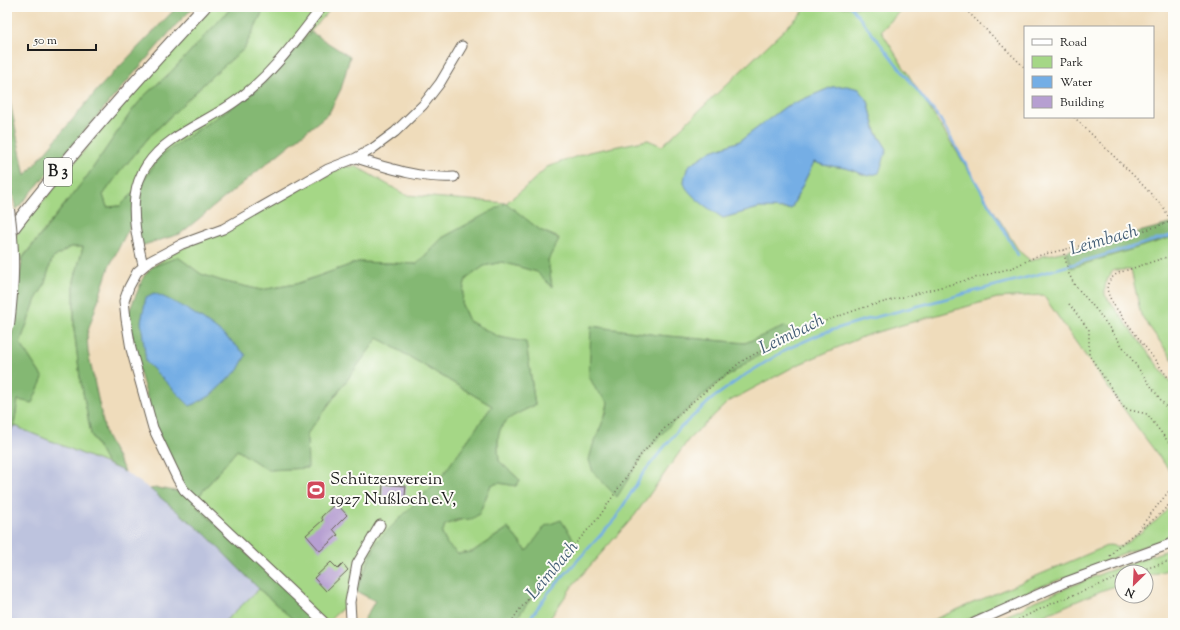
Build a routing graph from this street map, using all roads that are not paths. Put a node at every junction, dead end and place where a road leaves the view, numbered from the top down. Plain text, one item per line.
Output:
1 (204, 7) edge
2 (322, 7) edge
3 (462, 46) dead end
4 (356, 158) junction
5 (454, 177) dead end
6 (7, 210) edge
7 (7, 236) edge
8 (143, 265) junction
9 (7, 325) edge
10 (380, 525) dead end
11 (1173, 542) edge
12 (326, 623) edge
13 (353, 623) edge
14 (974, 623) edge

1 - 7 main road, B 3
2 - 8 street
3 - 4 street
4 - 5 street
4 - 8 street
6 - 9 highway, bridge
8 - 12 street
10 - 13 street
11 - 14 street

